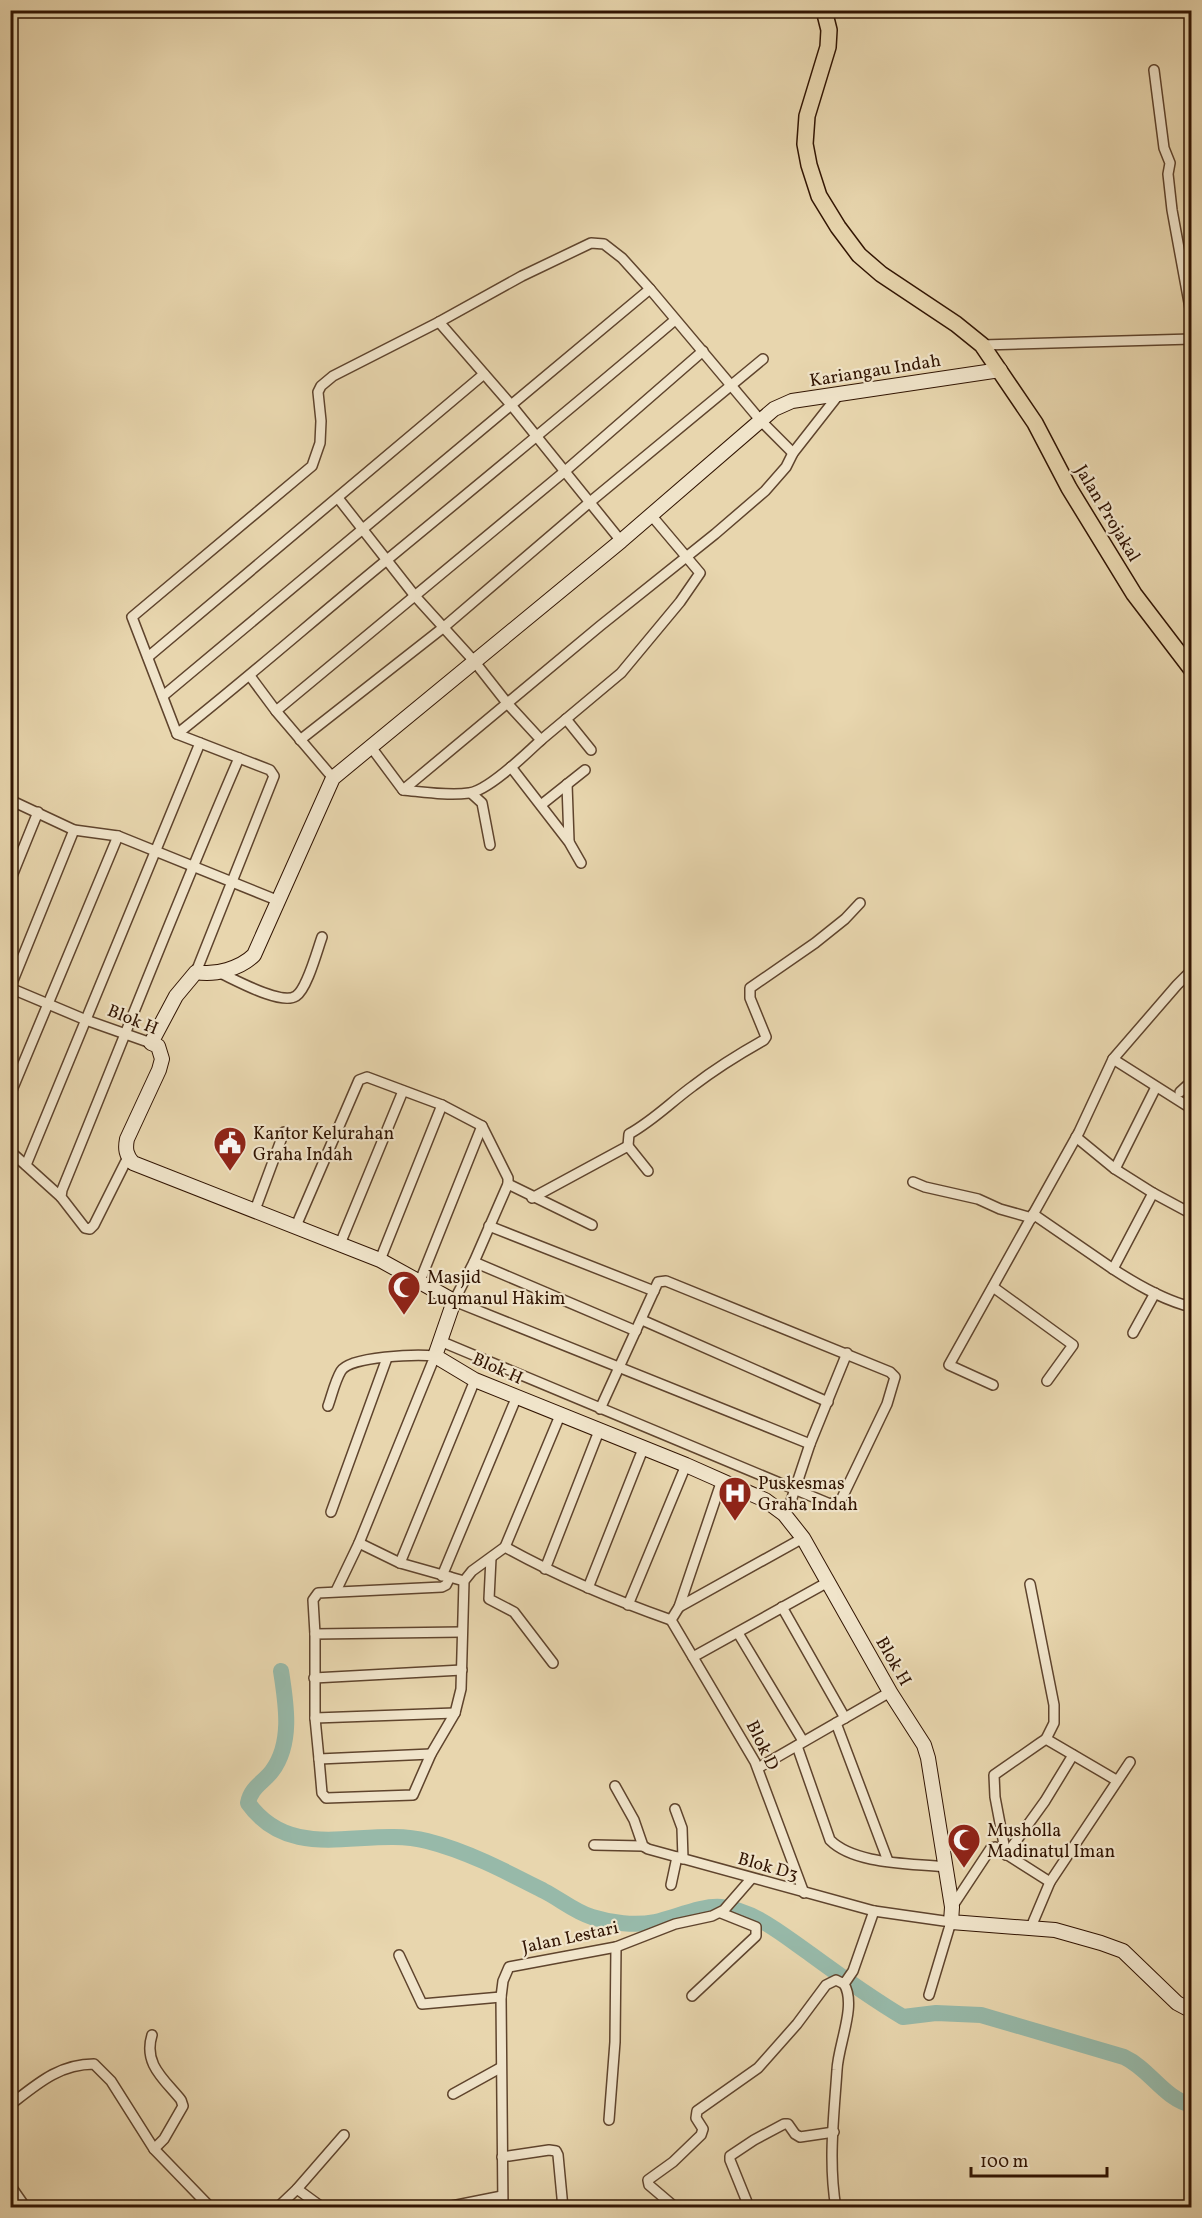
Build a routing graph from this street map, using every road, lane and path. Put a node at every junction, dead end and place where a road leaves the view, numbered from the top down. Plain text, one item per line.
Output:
1 (824, 10) edge
2 (1154, 70) dead end
3 (1186, 256) edge
4 (650, 289) junction
5 (1191, 319) edge
6 (675, 320) junction
7 (439, 322) junction
8 (1191, 339) edge
9 (982, 345) junction
10 (703, 351) junction
11 (763, 359) dead end
12 (1000, 370) junction
13 (484, 374) junction
14 (731, 387) junction
15 (840, 393) junction
16 (512, 406) junction
17 (761, 421) junction
18 (537, 438) junction
19 (793, 453) junction
20 (564, 472) junction
21 (338, 498) junction
22 (590, 502) junction
23 (651, 515) junction
24 (364, 529) junction
25 (621, 542) junction
26 (685, 556) junction
27 (386, 561) junction
28 (415, 596) junction
29 (444, 627) junction
30 (148, 657) junction
31 (474, 661) junction
32 (1191, 670) edge
33 (250, 676) junction
34 (163, 696) junction
35 (507, 703) junction
36 (276, 711) junction
37 (566, 719) junction
38 (177, 734) junction
39 (300, 740) junction
40 (541, 740) junction
41 (200, 743) junction
42 (371, 747) junction
43 (591, 750) dead end
44 (239, 758) junction
45 (512, 766) junction
46 (585, 770) dead end
47 (333, 778) junction
48 (567, 784) junction
49 (403, 790) junction
50 (471, 793) junction
51 (10, 800) edge
52 (541, 805) junction
53 (38, 812) junction
54 (74, 830) junction
55 (118, 836) junction
56 (569, 842) junction
57 (490, 845) dead end
58 (156, 851) junction
59 (581, 863) dead end
60 (192, 866) junction
61 (10, 881) edge
62 (231, 882) junction
63 (279, 901) junction
64 (860, 903) dead end
65 (322, 937) dead end
66 (1191, 970) edge
67 (196, 972) junction
68 (218, 972) junction
69 (10, 988) edge
70 (48, 1004) junction
71 (87, 1020) junction
72 (126, 1035) junction
73 (151, 1043) junction
74 (1113, 1059) junction
75 (1191, 1081) edge
76 (1156, 1087) junction
77 (403, 1091) junction
78 (1180, 1092) dead end
79 (10, 1095) edge
80 (442, 1105) junction
81 (1191, 1109) edge
82 (482, 1126) junction
83 (284, 1132) dead end
84 (1076, 1137) junction
85 (628, 1146) junction
86 (10, 1150) edge
87 (128, 1157) junction
88 (26, 1165) junction
89 (1115, 1169) junction
90 (648, 1171) dead end
91 (913, 1182) dead end
92 (508, 1184) junction
93 (1153, 1193) junction
94 (61, 1197) junction
95 (532, 1198) junction
96 (255, 1210) junction
97 (1191, 1215) edge
98 (1032, 1216) junction
99 (296, 1226) junction
100 (489, 1226) junction
101 (592, 1226) dead end
102 (340, 1244) junction
103 (380, 1260) junction
104 (474, 1263) junction
105 (1113, 1269) junction
106 (420, 1281) junction
107 (993, 1287) junction
108 (654, 1291) junction
109 (1155, 1293) junction
110 (454, 1301) junction
111 (1191, 1301) edge
112 (642, 1320) junction
113 (636, 1331) junction
114 (1134, 1333) dead end
115 (440, 1341) junction
116 (847, 1353) junction
117 (435, 1356) junction
118 (387, 1358) junction
119 (618, 1368) junction
120 (475, 1380) junction
121 (1047, 1381) dead end
122 (993, 1385) dead end
123 (517, 1396) junction
124 (828, 1402) junction
125 (328, 1406) dead end
126 (600, 1409) junction
127 (561, 1413) junction
128 (599, 1431) junction
129 (810, 1444) junction
130 (643, 1449) junction
131 (686, 1465) junction
132 (722, 1480) junction
133 (794, 1490) junction
134 (331, 1512) dead end
135 (784, 1514) junction
136 (803, 1538) junction
137 (359, 1543) junction
138 (505, 1547) junction
139 (491, 1558) junction
140 (400, 1563) junction
141 (545, 1569) junction
142 (446, 1577) junction
143 (464, 1581) junction
144 (828, 1582) junction
145 (1030, 1584) dead end
146 (588, 1588) junction
147 (336, 1591) junction
148 (628, 1605) junction
149 (679, 1607) junction
150 (782, 1607) junction
151 (671, 1620) junction
152 (462, 1632) junction
153 (738, 1633) junction
154 (315, 1634) junction
155 (693, 1657) junction
156 (553, 1663) dead end
157 (462, 1670) junction
158 (314, 1678) junction
159 (890, 1692) junction
160 (455, 1713) junction
161 (315, 1718) junction
162 (845, 1718) junction
163 (836, 1723) junction
164 (1046, 1739) junction
165 (800, 1744) junction
166 (431, 1754) junction
167 (1073, 1755) junction
168 (319, 1759) junction
169 (1130, 1762) dead end
170 (758, 1768) junction
171 (1116, 1780) junction
172 (615, 1786) dead end
173 (675, 1809) dead end
174 (594, 1845) dead end
175 (643, 1846) junction
176 (1006, 1855) junction
177 (680, 1858) junction
178 (888, 1861) junction
179 (945, 1867) junction
180 (751, 1879) junction
181 (1050, 1882) junction
182 (671, 1885) dead end
183 (804, 1893) junction
184 (952, 1907) junction
185 (722, 1911) junction
186 (874, 1911) junction
187 (951, 1922) junction
188 (1031, 1927) junction
189 (616, 1947) junction
190 (399, 1955) dead end
191 (845, 1983) junction
192 (929, 1995) dead end
193 (692, 1996) dead end
194 (501, 1997) junction
195 (1191, 2011) edge
196 (152, 2035) dead end
197 (500, 2068) junction
198 (453, 2094) dead end
199 (10, 2105) edge
200 (609, 2120) dead end
201 (834, 2132) junction
202 (344, 2135) dead end
203 (154, 2149) junction
204 (502, 2157) junction
205 (10, 2185) edge
206 (297, 2189) junction
207 (502, 2196) junction
208 (749, 2207) edge
209 (26, 2208) edge
210 (211, 2208) edge
211 (277, 2208) edge
212 (323, 2208) edge
213 (442, 2208) edge
214 (503, 2208) edge
215 (563, 2208) edge
216 (676, 2208) edge
217 (836, 2208) edge

1 - 9 main road, Jalan Projakal
2 - 3 street
3 - 5 street
4 - 6 street
4 - 7 street
4 - 16 street
6 - 10 street
6 - 18 street
7 - 13 street
7 - 30 street
8 - 9 street
9 - 12 main road, Jalan Projakal
10 - 14 street
10 - 20 street
11 - 14 street
12 - 15 street, Kariangau Indah
12 - 32 main road, Jalan Projakal
13 - 16 street
13 - 21 street
14 - 17 street
14 - 22 street
15 - 17 street, Kariangau Indah
15 - 19 street
16 - 18 street
16 - 24 street
17 - 19 street
17 - 23 street, Kariangau Indah
18 - 20 street
18 - 27 street
19 - 26 street
20 - 22 street
20 - 28 street
21 - 24 street
21 - 30 street
22 - 25 street
22 - 29 street
23 - 25 street, Kariangau Indah
23 - 26 street
24 - 27 street
24 - 34 street
25 - 31 street, Kariangau Indah
26 - 35 street
26 - 37 street
27 - 28 street
27 - 33 street
28 - 29 street
28 - 36 street
29 - 31 street
29 - 39 street
30 - 34 street
31 - 35 street
31 - 42 street, Kariangau Indah
33 - 36 street
33 - 38 street
34 - 38 street
35 - 40 street
35 - 49 street
36 - 39 street
37 - 40 street
37 - 43 street
38 - 41 street
39 - 47 street
40 - 45 street
41 - 44 street
41 - 58 street
42 - 47 street, Kariangau Indah
42 - 49 street
44 - 60 street
44 - 62 street
45 - 50 street
45 - 52 street
46 - 48 street
47 - 63 street
48 - 52 street
48 - 56 street
49 - 50 street
50 - 57 street
51 - 53 street
52 - 56 street
53 - 54 street
53 - 61 street
54 - 55 street
54 - 69 street
55 - 58 street
55 - 70 street
56 - 59 street
58 - 60 street
58 - 71 street
60 - 62 street
60 - 72 street
62 - 63 street
62 - 67 street
63 - 68 street
64 - 85 street
65 - 68 street
66 - 74 street
67 - 68 street
67 - 73 street
69 - 70 street, Blok H
70 - 71 street, Blok H
70 - 79 street
71 - 72 street, Blok H
71 - 88 street
72 - 73 street, Blok H
72 - 94 street
73 - 87 street, Blok H
74 - 76 street
74 - 84 street
75 - 78 street
76 - 81 street
76 - 89 street
77 - 80 street
77 - 99 street
77 - 102 street
80 - 82 street
80 - 103 street
82 - 92 street
82 - 106 street
83 - 96 street
84 - 89 street
84 - 98 street
85 - 90 street
85 - 95 street
86 - 88 street
87 - 94 street
87 - 96 street
88 - 94 street
89 - 93 street
91 - 98 street
92 - 95 street
92 - 100 street
93 - 97 street
93 - 105 street
95 - 101 street
96 - 99 street
98 - 105 street
98 - 107 street
99 - 102 street
100 - 104 street
100 - 108 street
102 - 103 street
103 - 106 street
104 - 110 street
104 - 113 street
105 - 109 street
106 - 110 street
107 - 121 street
107 - 122 street
108 - 112 street
108 - 116 street
109 - 111 street
109 - 114 street
110 - 115 street
110 - 119 street
112 - 113 street
112 - 124 street
113 - 119 street
115 - 117 street
115 - 126 street
116 - 124 street
116 - 133 street
117 - 118 street
117 - 120 street, Blok H
117 - 137 street
118 - 125 street
118 - 134 street
119 - 126 street
119 - 129 street
120 - 123 street, Blok H
120 - 140 street
123 - 127 street, Blok H
123 - 142 street
124 - 129 street
126 - 133 street
127 - 128 street, Blok H
127 - 138 street
128 - 130 street, Blok H
128 - 141 street
129 - 133 street
130 - 131 street, Blok H
130 - 146 street
131 - 132 street, Blok H
131 - 148 street
132 - 135 street, Blok H
132 - 149 street
133 - 135 street
135 - 136 street, Blok H
136 - 144 street, Blok H
136 - 149 street
137 - 140 street
137 - 147 street
138 - 139 street
138 - 141 street
139 - 143 street
139 - 156 street
140 - 142 street
141 - 146 street
142 - 143 street
142 - 147 street
143 - 152 street
144 - 150 street
144 - 159 street, Blok H
145 - 164 street
146 - 148 street
147 - 154 street
148 - 151 street
149 - 151 street
150 - 153 street
150 - 162 street
151 - 155 street, Blok D
152 - 154 street
152 - 157 street
153 - 155 street
153 - 165 street
154 - 158 street
155 - 170 street, Blok D
157 - 158 street
157 - 160 street
158 - 161 street
159 - 162 street
159 - 179 street, Blok H
160 - 161 street
160 - 166 street
161 - 168 street
162 - 163 street
163 - 165 street
163 - 178 street
164 - 167 street
164 - 176 street
165 - 170 street
165 - 178 street
166 - 168 street
166 - 168 street
167 - 171 street
167 - 176 street
169 - 171 street
170 - 183 street, Blok D
171 - 181 street
172 - 175 street
173 - 177 street
174 - 175 street, Blok D3
175 - 177 street, Blok D3
176 - 181 street
176 - 184 street
177 - 180 street, Blok D3
177 - 182 street
178 - 179 street
179 - 184 street, Blok H
180 - 183 street, Blok D3
180 - 185 street
181 - 188 street
183 - 186 street, Blok D3
184 - 187 street, Blok H
185 - 189 street, Jalan Lestari
185 - 193 street
186 - 187 street, Blok D3
186 - 191 street
187 - 188 street
187 - 192 street
188 - 195 street
189 - 194 street, Jalan Lestari
189 - 200 street
190 - 194 street
191 - 201 street
191 - 216 street
194 - 197 street, Jalan Lestari
196 - 203 street
197 - 198 street
197 - 204 street, Jalan Lestari
199 - 203 street
201 - 208 street
201 - 217 street
202 - 206 street
203 - 210 street
204 - 207 street, Jalan Lestari
204 - 215 street
205 - 209 street
206 - 211 street
206 - 212 street
207 - 213 street
207 - 214 street, Jalan Lestari

